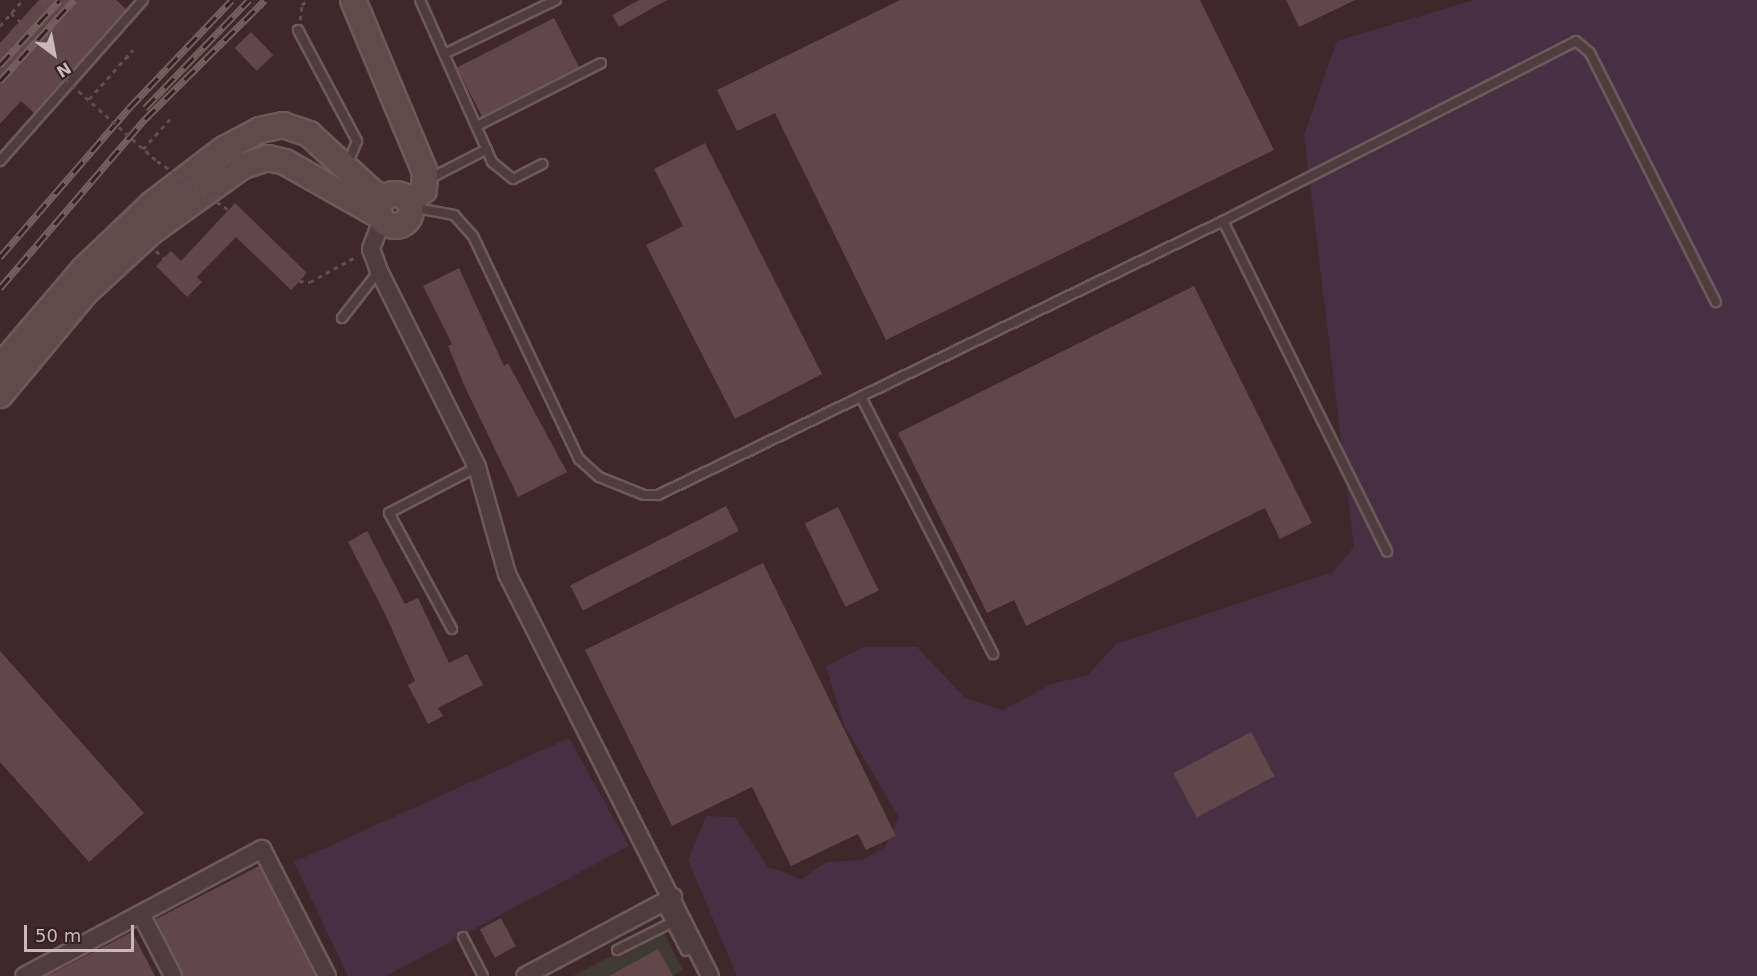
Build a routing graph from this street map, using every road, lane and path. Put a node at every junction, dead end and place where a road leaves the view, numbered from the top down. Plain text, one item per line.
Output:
1 (23, 0) edge
2 (143, 0) edge
3 (308, 0) edge
4 (353, 0) edge
5 (420, 0) edge
6 (556, 0) edge
7 (11, 13) junction
8 (24, 25) dead end
9 (0, 26) edge
10 (298, 30) joint
11 (133, 50) dead end
12 (444, 54) junction
13 (601, 63) dead end
14 (65, 79) dead end
15 (89, 99) junction
16 (170, 119) dead end
17 (477, 126) junction
18 (143, 149) junction
19 (487, 149) junction
20 (0, 161) edge
21 (542, 164) dead end
22 (344, 169) junction
23 (426, 181) junction
24 (410, 204) junction
25 (229, 210) dead end
26 (382, 212) junction
27 (1223, 221) junction
28 (371, 249) junction
29 (379, 271) junction
30 (299, 281) dead end
31 (1716, 302) dead end
32 (342, 318) dead end
33 (0, 367) edge
34 (0, 395) edge
35 (861, 397) junction
36 (477, 467) junction
37 (1387, 551) dead end
38 (452, 629) dead end
39 (993, 654) dead end
40 (667, 900) junction
41 (141, 914) junction
42 (671, 923) junction
43 (463, 937) dead end
44 (617, 950) dead end
45 (686, 951) dead end
46 (24, 976) edge
47 (173, 976) edge
48 (327, 976) edge
49 (483, 976) edge
50 (525, 976) edge
51 (710, 976) edge

1 - 7 path
2 - 20 lane
3 - 10 path
4 - 23 main road
5 - 12 lane
6 - 12 lane
7 - 8 path
7 - 9 path
10 - 22 lane
11 - 15 path
12 - 17 lane
13 - 17 lane
14 - 15 path, bridge
15 - 18 path, bridge
16 - 18 path
17 - 19 lane
18 - 25 path, bridge
19 - 21 lane
19 - 23 lane
22 - 26 main road
22 - 33 main road
23 - 24 main road
24 - 26 main road
24 - 35 lane
26 - 28 street
26 - 34 main road
27 - 31 lane
27 - 35 lane
27 - 37 lane
28 - 29 street
28 - 30 path
29 - 32 lane
29 - 36 street
35 - 39 lane
36 - 38 lane
36 - 40 street
40 - 42 lane
40 - 50 street
40 - 51 street
41 - 46 street
41 - 47 street
41 - 48 street
42 - 44 lane
42 - 45 lane
43 - 49 lane

